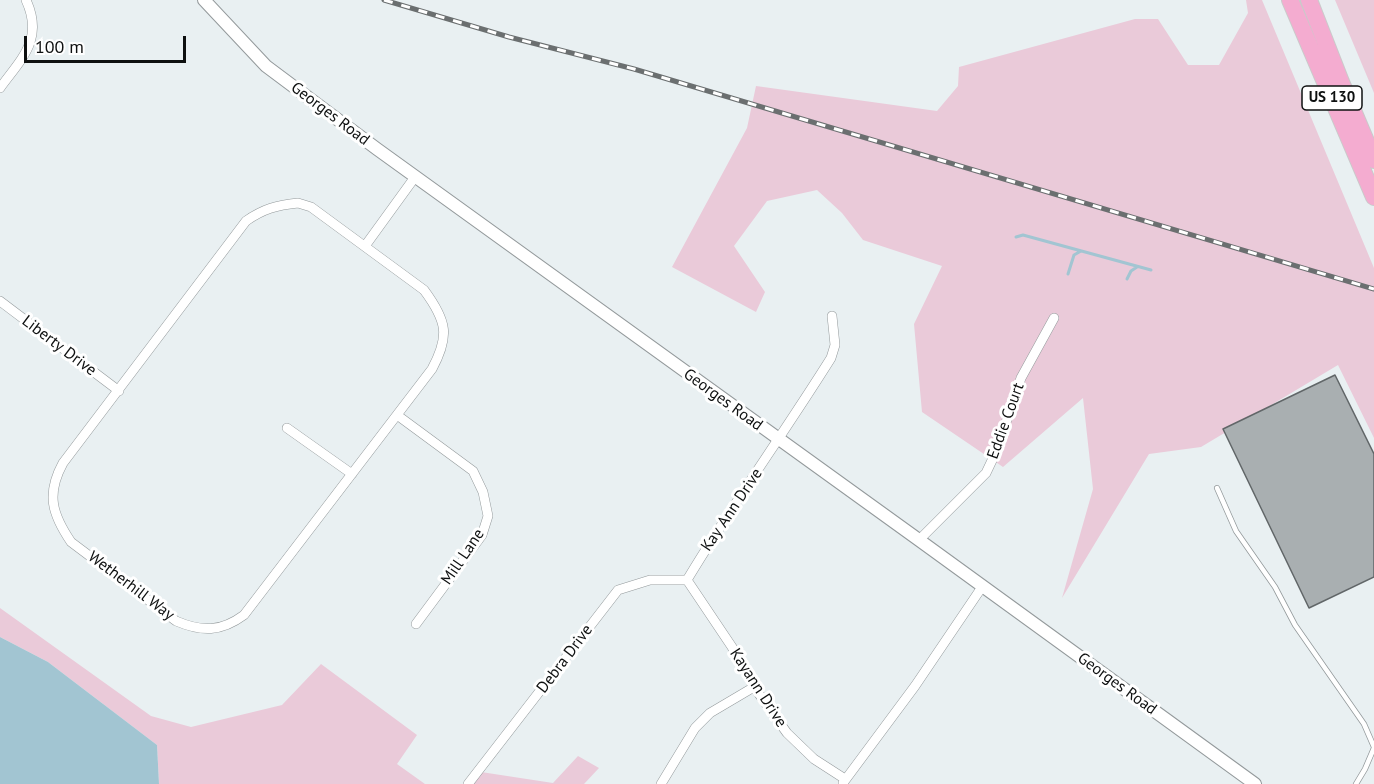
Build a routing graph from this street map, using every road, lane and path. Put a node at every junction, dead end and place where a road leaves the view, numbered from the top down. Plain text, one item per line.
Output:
1 (26, 0) edge
2 (204, 0) edge
3 (1290, 0) edge
4 (1309, 0) edge
5 (0, 88) edge
6 (1374, 160) edge
7 (415, 177) junction
8 (1374, 197) edge
9 (365, 246) junction
10 (0, 301) edge
11 (832, 316) dead end
12 (1054, 318) dead end
13 (119, 391) junction
14 (397, 415) junction
15 (287, 428) dead end
16 (779, 440) junction
17 (352, 474) junction
18 (1217, 488) dead end
19 (919, 540) junction
20 (687, 580) junction
21 (982, 587) junction
22 (416, 624) dead end
23 (754, 687) junction
24 (1374, 748) edge
25 (844, 782) edge
26 (468, 784) edge
27 (661, 784) edge
28 (1255, 784) edge
29 (1356, 784) edge

1 - 5 street
2 - 7 street, Georges Road
3 - 8 highway, US 130
4 - 6 highway, US 130
7 - 9 street
7 - 16 street, Georges Road
9 - 13 street, Wetherhill Way
9 - 14 street, Wetherhill Way
10 - 13 street, Liberty Drive
11 - 16 street, Kay Ann Drive
12 - 19 street, Eddie Court
13 - 17 street, Wetherhill Way
14 - 17 street, Wetherhill Way
14 - 22 street, Mill Lane
15 - 17 street
16 - 19 street, Georges Road
16 - 20 street, Kay Ann Drive
18 - 24 lane
19 - 21 street, Georges Road
20 - 23 street, Kayann Drive
20 - 26 street, Debra Drive
21 - 25 street
21 - 28 street, Georges Road
23 - 25 street, Kayann Drive
23 - 27 street
24 - 29 lane

